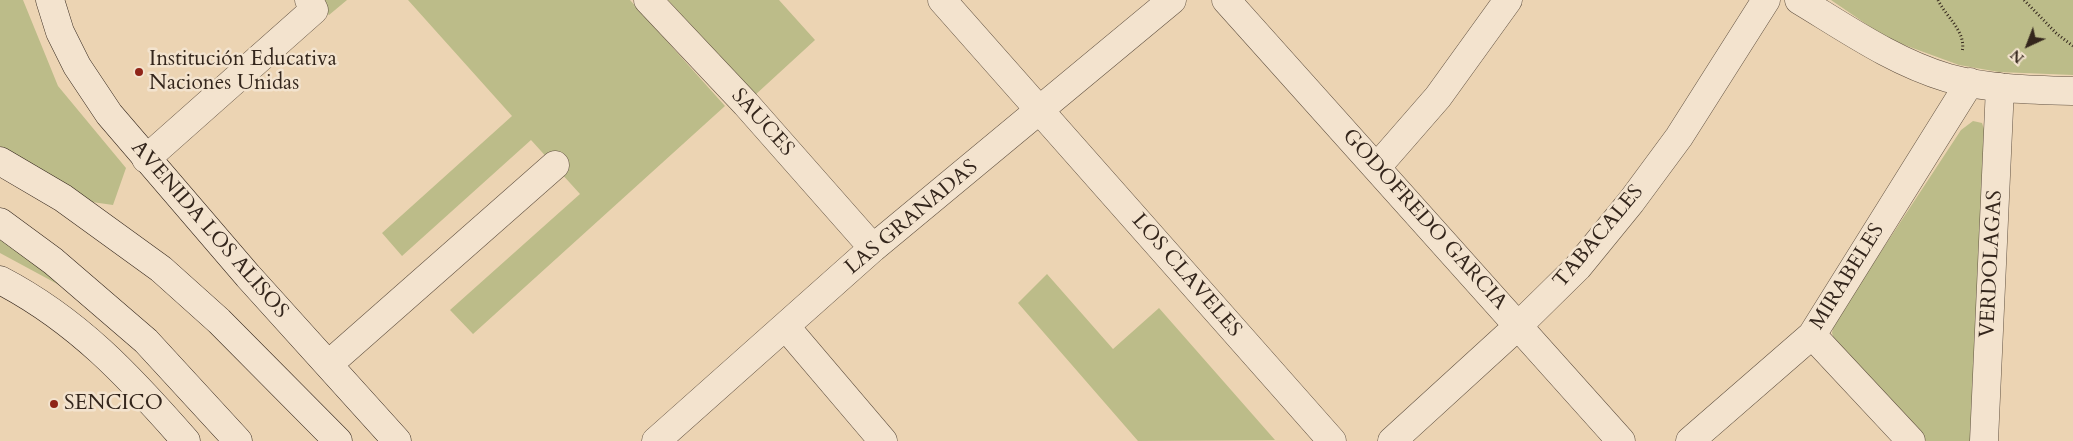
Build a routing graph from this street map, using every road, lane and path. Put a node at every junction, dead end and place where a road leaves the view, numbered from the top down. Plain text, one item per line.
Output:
1 (50, 0) edge
2 (309, 0) edge
3 (648, 0) edge
4 (942, 0) edge
5 (1172, 0) edge
6 (1226, 0) edge
7 (1508, 0) edge
8 (1766, 0) edge
9 (1799, 0) edge
10 (1938, 0) edge
11 (2024, 0) edge
12 (2073, 46) edge
13 (1959, 80) junction
14 (2000, 87) junction
15 (2073, 91) edge
16 (1040, 111) junction
17 (146, 159) junction
18 (0, 161) edge
19 (555, 165) dead end
20 (1377, 167) junction
21 (0, 222) edge
22 (873, 248) junction
23 (0, 280) edge
24 (105, 306) junction
25 (1518, 326) junction
26 (786, 327) junction
27 (1812, 335) junction
28 (329, 364) junction
29 (125, 375) junction
30 (186, 441) edge
31 (238, 441) edge
32 (338, 441) edge
33 (397, 441) edge
34 (656, 441) edge
35 (883, 441) edge
36 (1332, 441) edge
37 (1392, 441) edge
38 (1621, 441) edge
39 (1690, 441) edge
40 (1911, 441) edge
41 (1984, 441) edge

1 - 17 street, AVENIDA LOS ALISOS
2 - 17 street
3 - 22 street, SAUCES
4 - 16 street, LOS CLAVELES
5 - 16 street, LAS GRANADAS
6 - 20 street, GODOFREDO GARCIA
7 - 20 street
8 - 25 street, TABACALES
9 - 13 street
10 - 13 path
11 - 12 path
13 - 14 street
13 - 27 street, MIRABELES
14 - 15 street
14 - 41 street, VERDOLAGAS
16 - 22 street, LAS GRANADAS
16 - 36 street, LOS CLAVELES
17 - 28 street, AVENIDA LOS ALISOS
18 - 32 street
19 - 28 street
20 - 25 street, GODOFREDO GARCIA
21 - 24 street
22 - 26 street, LAS GRANADAS
23 - 29 street
24 - 29 street
24 - 31 street
25 - 37 street, TABACALES
25 - 38 street, GODOFREDO GARCIA
26 - 34 street, LAS GRANADAS
26 - 35 street
27 - 39 street, MIRABELES
27 - 40 street
28 - 33 street, AVENIDA LOS ALISOS
29 - 30 street

